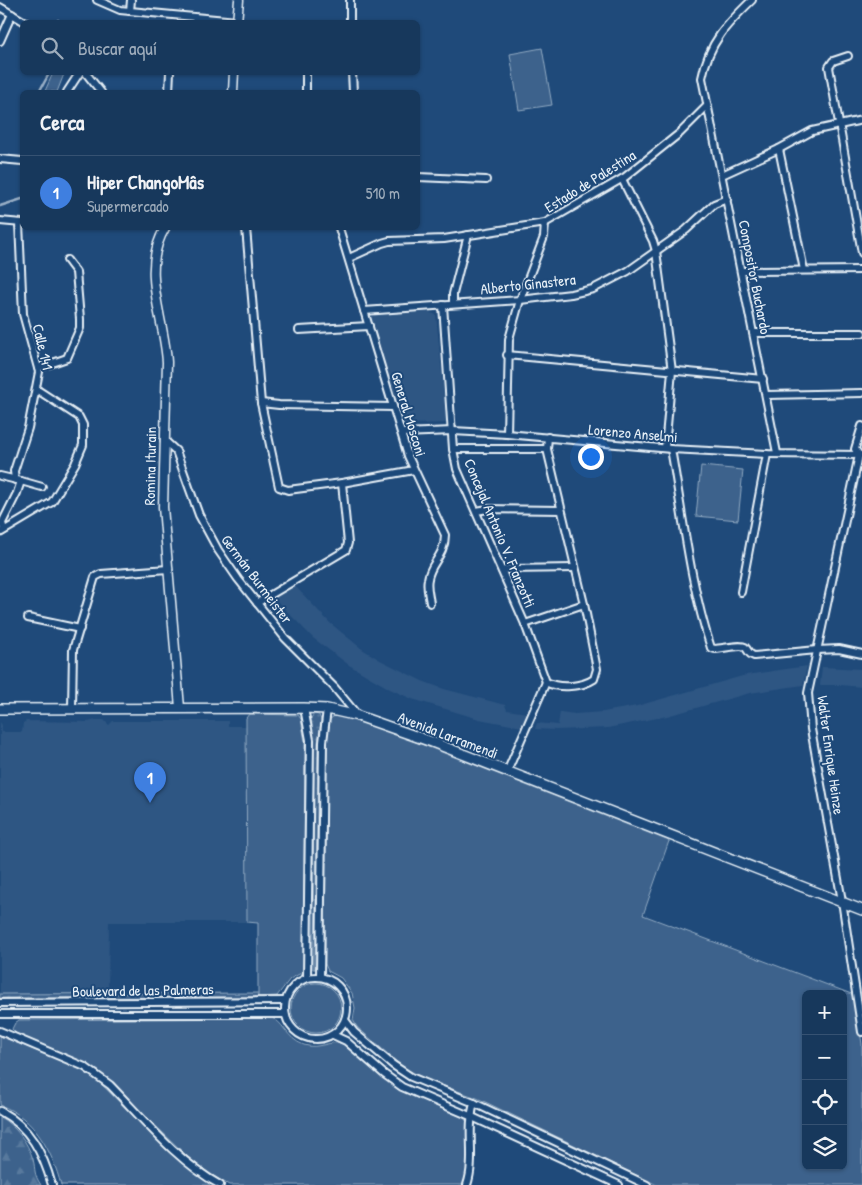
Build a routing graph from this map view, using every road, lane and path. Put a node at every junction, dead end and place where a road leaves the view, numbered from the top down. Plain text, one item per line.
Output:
1 (96, 0) edge
2 (131, 0) edge
3 (239, 0) edge
4 (350, 0) edge
5 (752, 0) edge
6 (0, 7) edge
7 (130, 12) junction
8 (12, 14) junction
9 (172, 19) edge
10 (22, 20) edge
11 (194, 20) edge
12 (237, 20) edge
13 (350, 20) edge
14 (0, 41) edge
15 (848, 56) dead end
16 (78, 75) edge
17 (87, 75) edge
18 (170, 75) edge
19 (234, 75) edge
20 (306, 75) edge
21 (352, 75) edge
22 (68, 90) edge
23 (99, 90) edge
24 (169, 90) edge
25 (233, 90) edge
26 (306, 90) edge
27 (352, 90) edge
28 (707, 106) junction
29 (862, 120) edge
30 (839, 124) junction
31 (779, 149) junction
32 (0, 159) edge
33 (20, 161) edge
34 (722, 175) junction
35 (420, 177) edge
36 (622, 179) junction
37 (486, 180) dead end
38 (727, 199) junction
39 (0, 220) edge
40 (20, 223) edge
41 (545, 223) junction
42 (21, 230) edge
43 (164, 230) edge
44 (246, 230) edge
45 (340, 230) edge
46 (468, 236) junction
47 (656, 251) junction
48 (862, 253) edge
49 (349, 258) junction
50 (67, 260) dead end
51 (742, 270) junction
52 (804, 270) junction
53 (862, 270) edge
54 (520, 300) junction
55 (453, 304) junction
56 (443, 305) junction
57 (364, 311) junction
58 (369, 326) junction
59 (300, 330) dead end
60 (753, 333) junction
61 (862, 333) edge
62 (507, 355) junction
63 (38, 368) junction
64 (672, 371) junction
65 (763, 379) junction
66 (36, 389) junction
67 (862, 393) edge
68 (767, 395) junction
69 (261, 403) junction
70 (393, 407) junction
71 (862, 426) edge
72 (453, 431) junction
73 (402, 433) junction
74 (507, 434) junction
75 (548, 437) junction
76 (164, 440) junction
77 (453, 449) junction
78 (547, 449) junction
79 (668, 449) junction
80 (777, 453) junction
81 (767, 454) junction
82 (861, 454) edge
83 (414, 470) junction
84 (0, 476) edge
85 (18, 480) junction
86 (342, 483) junction
87 (42, 487) dead end
88 (561, 510) junction
89 (476, 511) junction
90 (2, 532) edge
91 (576, 568) junction
92 (168, 569) junction
93 (502, 571) junction
94 (741, 592) dead end
95 (430, 602) dead end
96 (257, 603) junction
97 (584, 604) junction
98 (28, 618) dead end
99 (525, 624) junction
100 (80, 629) junction
101 (817, 650) junction
102 (862, 654) edge
103 (546, 682) junction
104 (72, 708) junction
105 (180, 708) junction
106 (304, 708) junction
107 (0, 709) edge
108 (327, 709) junction
109 (358, 716) junction
110 (507, 772) junction
111 (842, 901) junction
112 (862, 910) edge
113 (320, 977) junction
114 (307, 978) junction
115 (285, 1001) junction
116 (0, 1003) edge
117 (0, 1014) edge
118 (285, 1014) junction
119 (345, 1020) junction
120 (0, 1030) edge
121 (862, 1032) edge
122 (333, 1035) junction
123 (474, 1103) junction
124 (0, 1111) edge
125 (470, 1116) junction
126 (52, 1185) edge
127 (220, 1185) edge
128 (467, 1185) edge
129 (619, 1185) edge
130 (647, 1185) edge

1 - 7 street
2 - 7 street
3 - 12 street
4 - 13 street
5 - 28 street, Compositor Buchardo
6 - 8 street
7 - 9 street
8 - 10 street
8 - 14 street
9 - 11 street
15 - 30 street
16 - 22 street
17 - 23 street
18 - 24 street
19 - 25 street
20 - 26 street
21 - 27 street
28 - 34 street, Compositor Buchardo
28 - 36 street, Estado de Palestina
29 - 30 street
30 - 31 street
30 - 48 street
31 - 34 street
31 - 52 street
32 - 33 street
34 - 38 street, Compositor Buchardo
35 - 37 street
36 - 41 street, Estado de Palestina
36 - 47 street
38 - 47 street, Alberto Ginastera
38 - 51 street, Compositor Buchardo
39 - 40 street
41 - 46 street, Estado de Palestina
41 - 54 street
42 - 63 street, Calle 141
43 - 76 street, Romina Iturain
44 - 69 street
45 - 49 street, General Mosconi
46 - 49 street, Estado de Palestina
46 - 55 street
47 - 54 street, Alberto Ginastera
47 - 64 street
49 - 57 street, General Mosconi
50 - 63 street
51 - 52 street
51 - 60 street, Compositor Buchardo
52 - 53 street
54 - 55 street, Alberto Ginastera
54 - 62 street
55 - 56 street, Alberto Ginastera
56 - 57 street, Alberto Ginastera
56 - 72 street, Concejal Antonio V. Franzotti
57 - 58 street, General Mosconi
58 - 59 street
58 - 70 street, General Mosconi
60 - 61 street
60 - 65 street, Compositor Buchardo
62 - 64 street
62 - 74 street
63 - 66 street, Calle 141
64 - 65 street
64 - 79 street
65 - 68 street, Compositor Buchardo
66 - 85 street
66 - 90 street, Calle 141
67 - 68 street
68 - 80 street, Compositor Buchardo
69 - 70 street
69 - 86 street
70 - 73 street, General Mosconi
71 - 82 street, Walter Enrique Heinze
72 - 73 street, Lorenzo Anselmi
72 - 74 street, Lorenzo Anselmi
72 - 77 street, Concejal Antonio V. Franzotti
73 - 83 street, General Mosconi
74 - 75 street, Lorenzo Anselmi
75 - 78 street
75 - 79 street, Lorenzo Anselmi
76 - 92 street, Romina Iturain
76 - 96 street, Germán Burmeister
77 - 78 street
77 - 89 street, Concejal Antonio V. Franzotti
78 - 88 street
79 - 81 street, Lorenzo Anselmi
79 - 101 street
80 - 81 street, Lorenzo Anselmi
80 - 82 street, Lorenzo Anselmi
81 - 94 street
82 - 101 street, Walter Enrique Heinze
83 - 86 street
83 - 95 street, General Mosconi
84 - 85 street
85 - 87 street
85 - 90 street
86 - 96 street
88 - 89 street
88 - 91 street
89 - 93 street, Concejal Antonio V. Franzotti
91 - 93 street
91 - 97 street
92 - 100 street
92 - 105 street, Romina Iturain
93 - 99 street, Concejal Antonio V. Franzotti
96 - 109 street, Germán Burmeister
97 - 99 street
97 - 103 street
98 - 100 street
99 - 103 street, Concejal Antonio V. Franzotti
100 - 104 street
101 - 102 street
101 - 111 street, Walter Enrique Heinze
103 - 110 street
104 - 105 main road, Avenida Larramendi
104 - 107 main road, Avenida Larramendi
105 - 106 main road, Avenida Larramendi
106 - 108 main road, Avenida Larramendi
106 - 114 street
108 - 109 main road, Avenida Larramendi
108 - 113 street
109 - 110 main road, Avenida Larramendi
110 - 111 main road, Avenida Larramendi
111 - 112 main road, Avenida Larramendi
111 - 121 street, Walter Enrique Heinze
113 - 114 street
113 - 119 street
114 - 115 street
115 - 116 street, Boulevard de las Palmeras
115 - 118 street
117 - 118 street, Boulevard de las Palmeras
118 - 122 street
119 - 122 street
119 - 123 street
120 - 127 street
122 - 125 street
123 - 125 street
123 - 130 street
124 - 126 street
125 - 128 street
125 - 129 street

